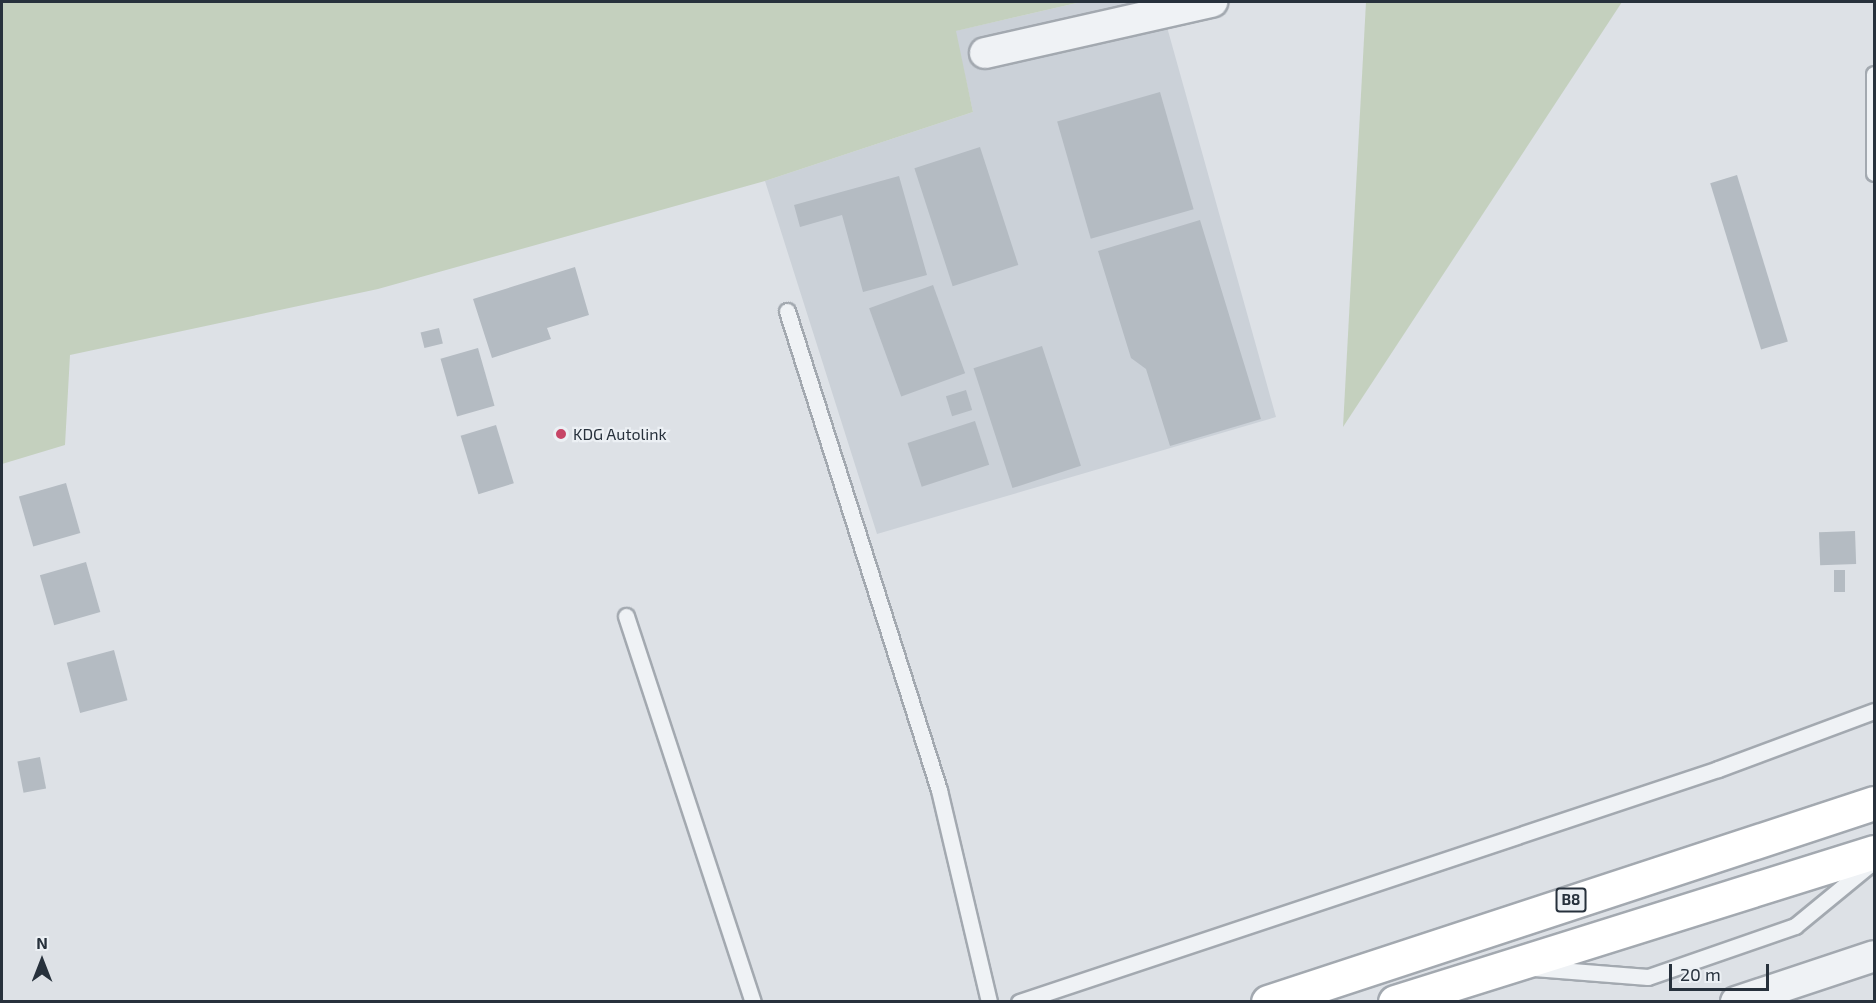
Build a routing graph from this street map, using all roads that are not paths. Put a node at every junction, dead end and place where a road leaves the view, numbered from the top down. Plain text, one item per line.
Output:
1 (1212, 2) edge
2 (985, 52) dead end
3 (1875, 74) edge
4 (1875, 173) edge
5 (787, 311) dead end
6 (626, 616) dead end
7 (1875, 711) edge
8 (1875, 803) edge
9 (1875, 852) edge
10 (1875, 861) edge
11 (1875, 956) edge
12 (1514, 967) junction
13 (753, 1002) edge
14 (989, 1002) edge
15 (1019, 1002) edge
16 (1268, 1002) edge
17 (1395, 1002) edge
18 (1736, 1002) edge

1 - 2 street
3 - 4 lane
5 - 14 lane
6 - 13 lane
7 - 15 lane
8 - 16 highway, B8
9 - 12 highway
10 - 12 lane
11 - 18 street
12 - 17 highway

